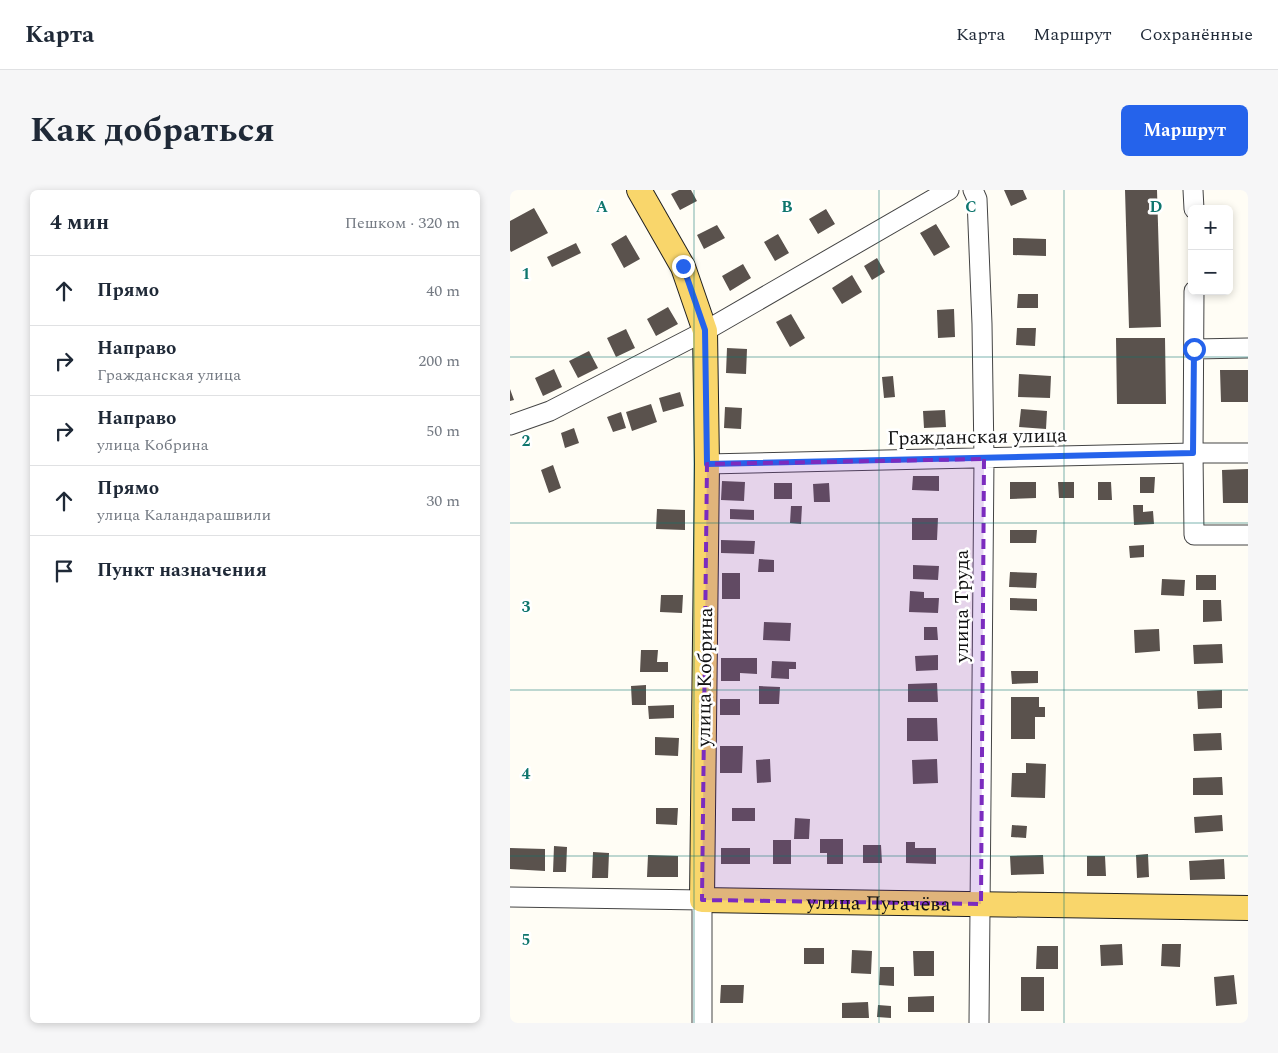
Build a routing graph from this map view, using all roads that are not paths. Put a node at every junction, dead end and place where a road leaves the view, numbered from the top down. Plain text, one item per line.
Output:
1 (639, 190) edge
2 (949, 190) edge
3 (974, 190) edge
4 (1194, 190) edge
5 (1194, 205) edge
6 (1194, 295) edge
7 (705, 330) junction
8 (1248, 348) edge
9 (1194, 349) junction
10 (510, 426) edge
11 (1193, 453) junction
12 (1248, 453) edge
13 (984, 458) junction
14 (707, 464) junction
15 (1248, 535) edge
16 (510, 896) edge
17 (702, 900) junction
18 (981, 904) junction
19 (1248, 908) edge
20 (702, 1023) edge
21 (980, 1023) edge

1 - 7 main road, улица Кобрина
2 - 7 street
3 - 13 street, улица Труда
4 - 5 street
6 - 9 street
7 - 10 street
7 - 14 main road, улица Кобрина
8 - 9 street
9 - 11 street
11 - 12 street, Гражданская улица
11 - 13 street, Гражданская улица
11 - 15 street
13 - 14 street, Гражданская улица
13 - 18 street, улица Труда
14 - 17 main road, улица Кобрина
16 - 17 street, улица Пугачёва
17 - 18 main road, улица Пугачёва
17 - 20 street, улица Кобрина
18 - 19 main road, улица Пугачёва
18 - 21 street, улица Труда

